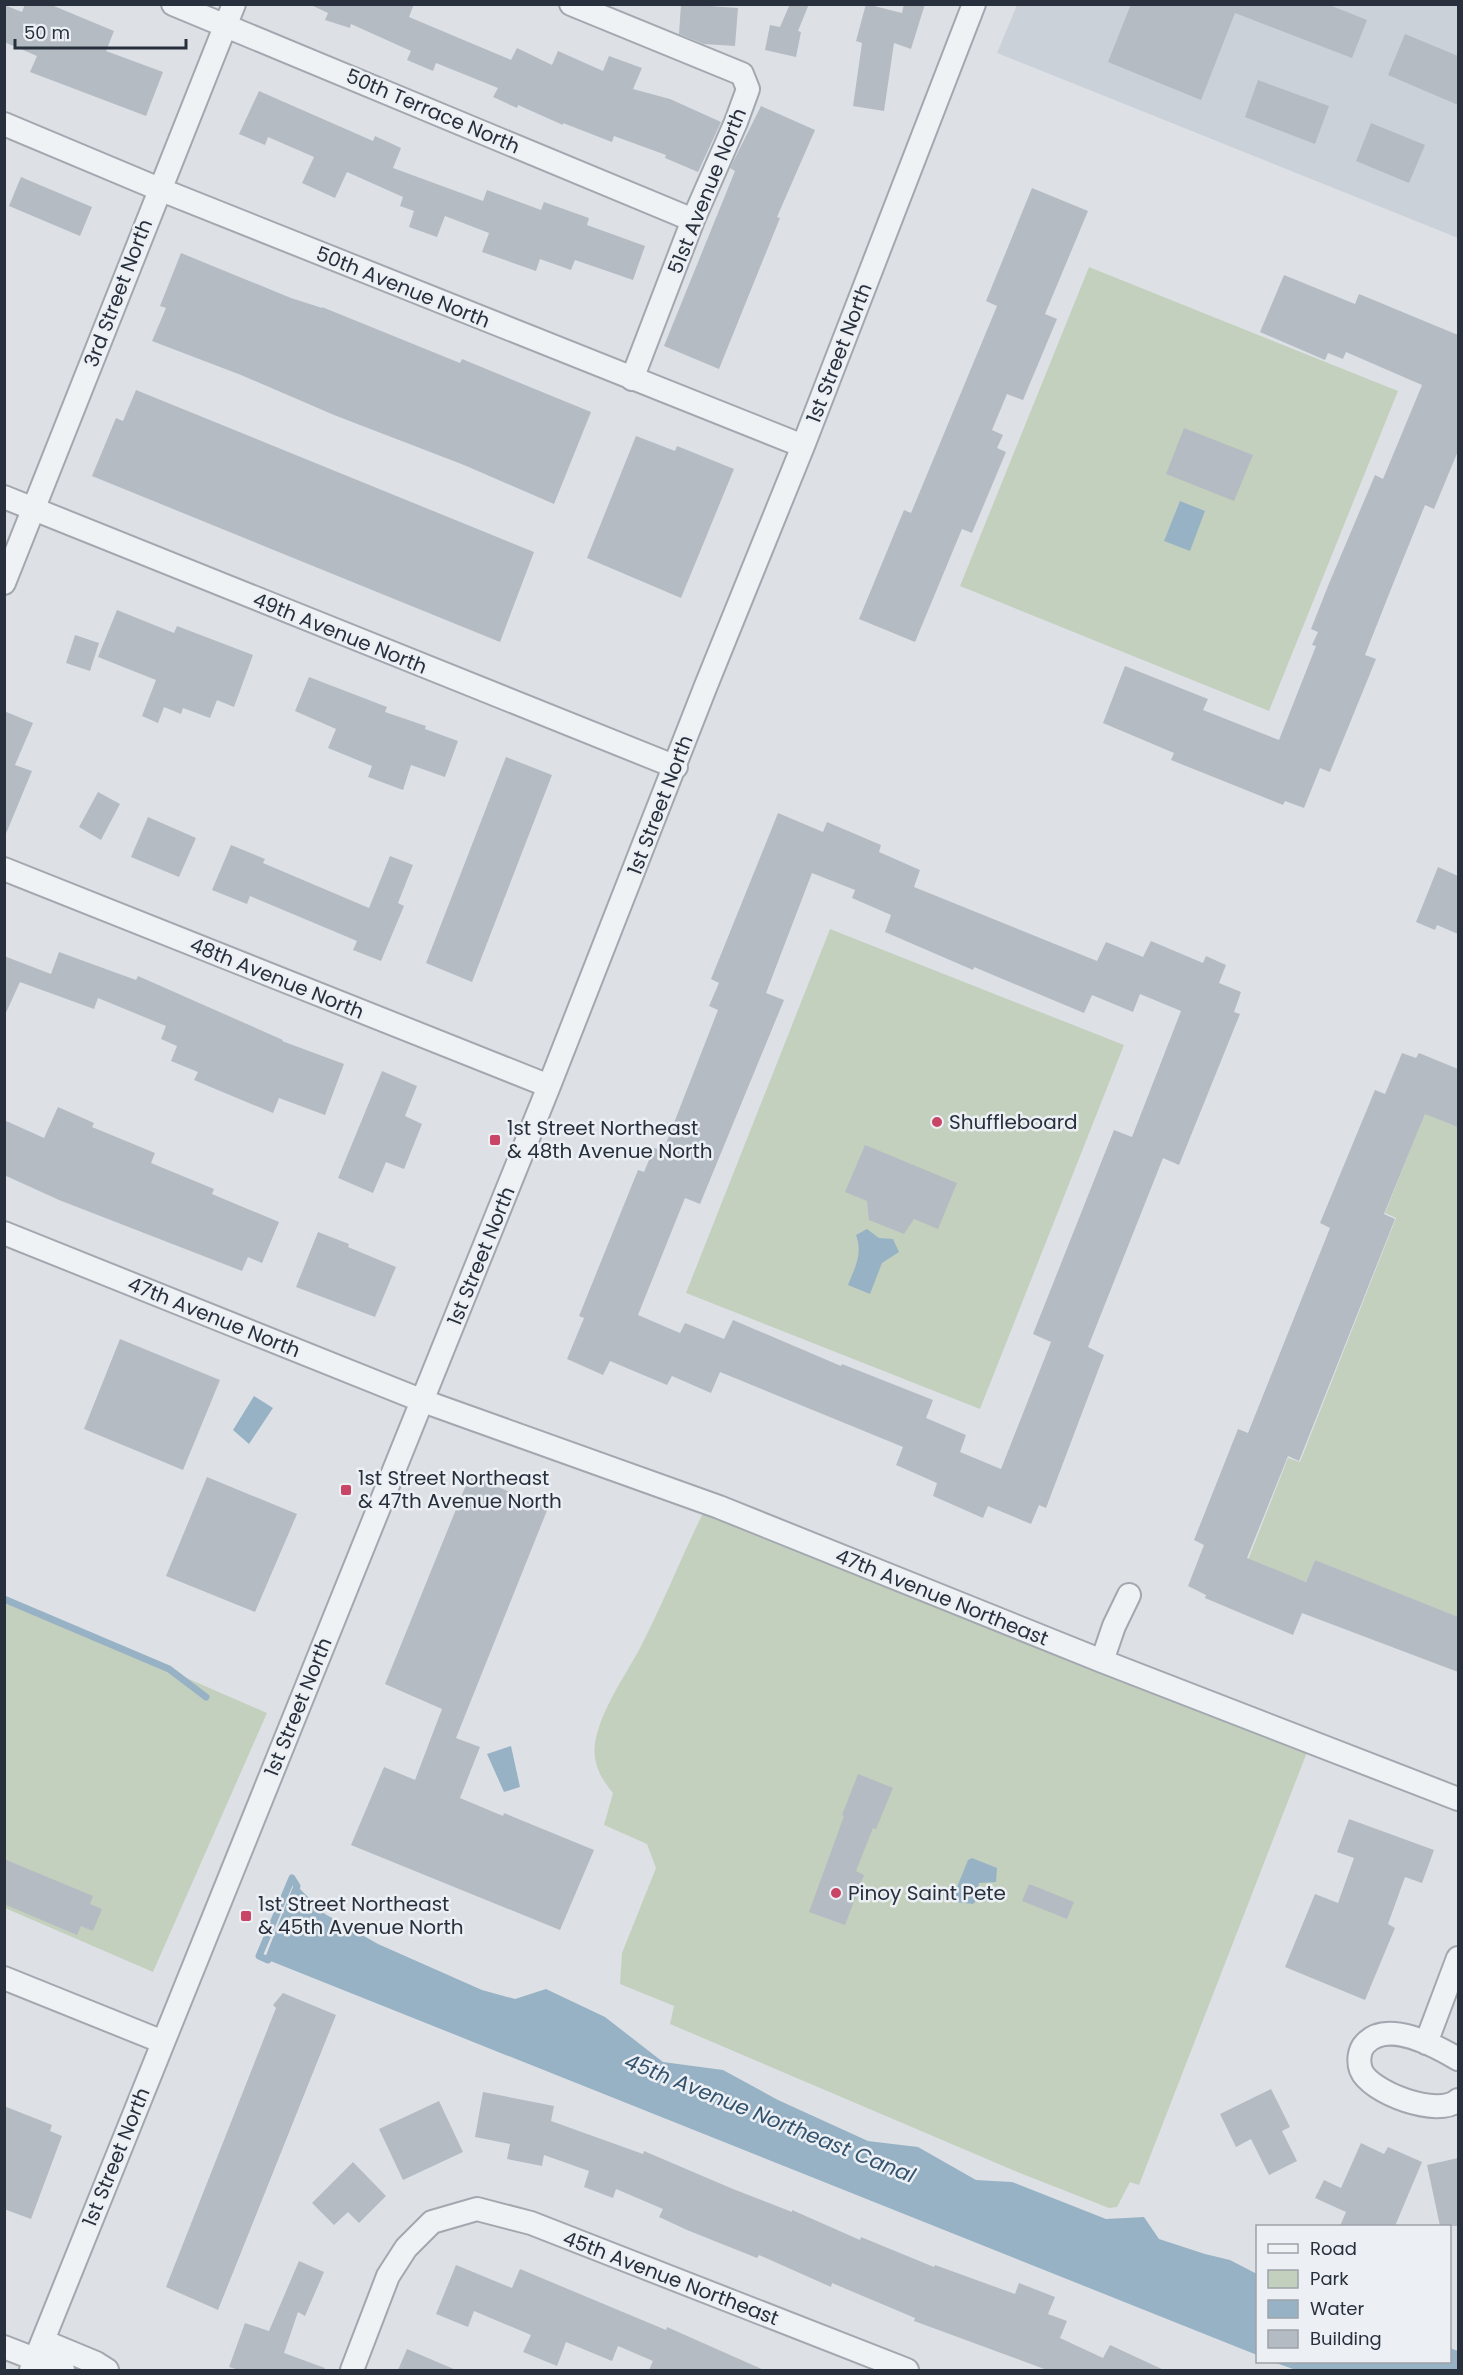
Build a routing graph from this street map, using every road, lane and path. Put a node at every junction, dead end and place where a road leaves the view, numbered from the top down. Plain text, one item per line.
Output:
1 (173, 4) edge
2 (571, 4) edge
3 (974, 4) edge
4 (230, 15) edge
5 (4, 124) edge
6 (159, 189) junction
7 (693, 220) junction
8 (632, 379) junction
9 (803, 446) junction
10 (4, 497) edge
11 (34, 510) junction
12 (4, 583) edge
13 (676, 767) junction
14 (4, 869) edge
15 (549, 1086) junction
16 (4, 1233) edge
17 (423, 1401) junction
18 (1129, 1595) dead end
19 (1102, 1661) junction
20 (1458, 1799) edge
21 (1458, 1958) edge
22 (4, 1978) edge
23 (163, 2042) junction
24 (1426, 2043) junction
25 (1458, 2059) edge
26 (1458, 2100) edge
27 (4, 2347) edge
28 (37, 2357) edge
29 (63, 2370) edge
30 (107, 2370) edge
31 (352, 2370) edge
32 (907, 2370) edge

1 - 4 street, 50th Terrace North
2 - 7 street, 51st Avenue North
3 - 9 street, 1st Street North
4 - 6 street, 3rd Street North
4 - 7 street, 50th Terrace North
5 - 6 street, 50th Avenue North
6 - 8 street, 50th Avenue North
6 - 11 street, 3rd Street North
7 - 8 street, 51st Avenue North
8 - 9 street, 50th Avenue North
9 - 13 street, 1st Street North
10 - 11 street, 49th Avenue North
11 - 12 street, 3rd Street North
11 - 13 street, 49th Avenue North
13 - 15 street, 1st Street North
14 - 15 street, 48th Avenue North
15 - 17 street, 1st Street North
16 - 17 street, 47th Avenue North
17 - 19 street, 47th Avenue Northeast
17 - 23 street, 1st Street North
18 - 19 street
19 - 20 street, 47th Avenue Northeast
21 - 24 street
22 - 23 street
23 - 28 street, 1st Street North
24 - 25 street
24 - 26 street
27 - 28 street
28 - 29 street
28 - 30 street
31 - 32 street, 45th Avenue Northeast

